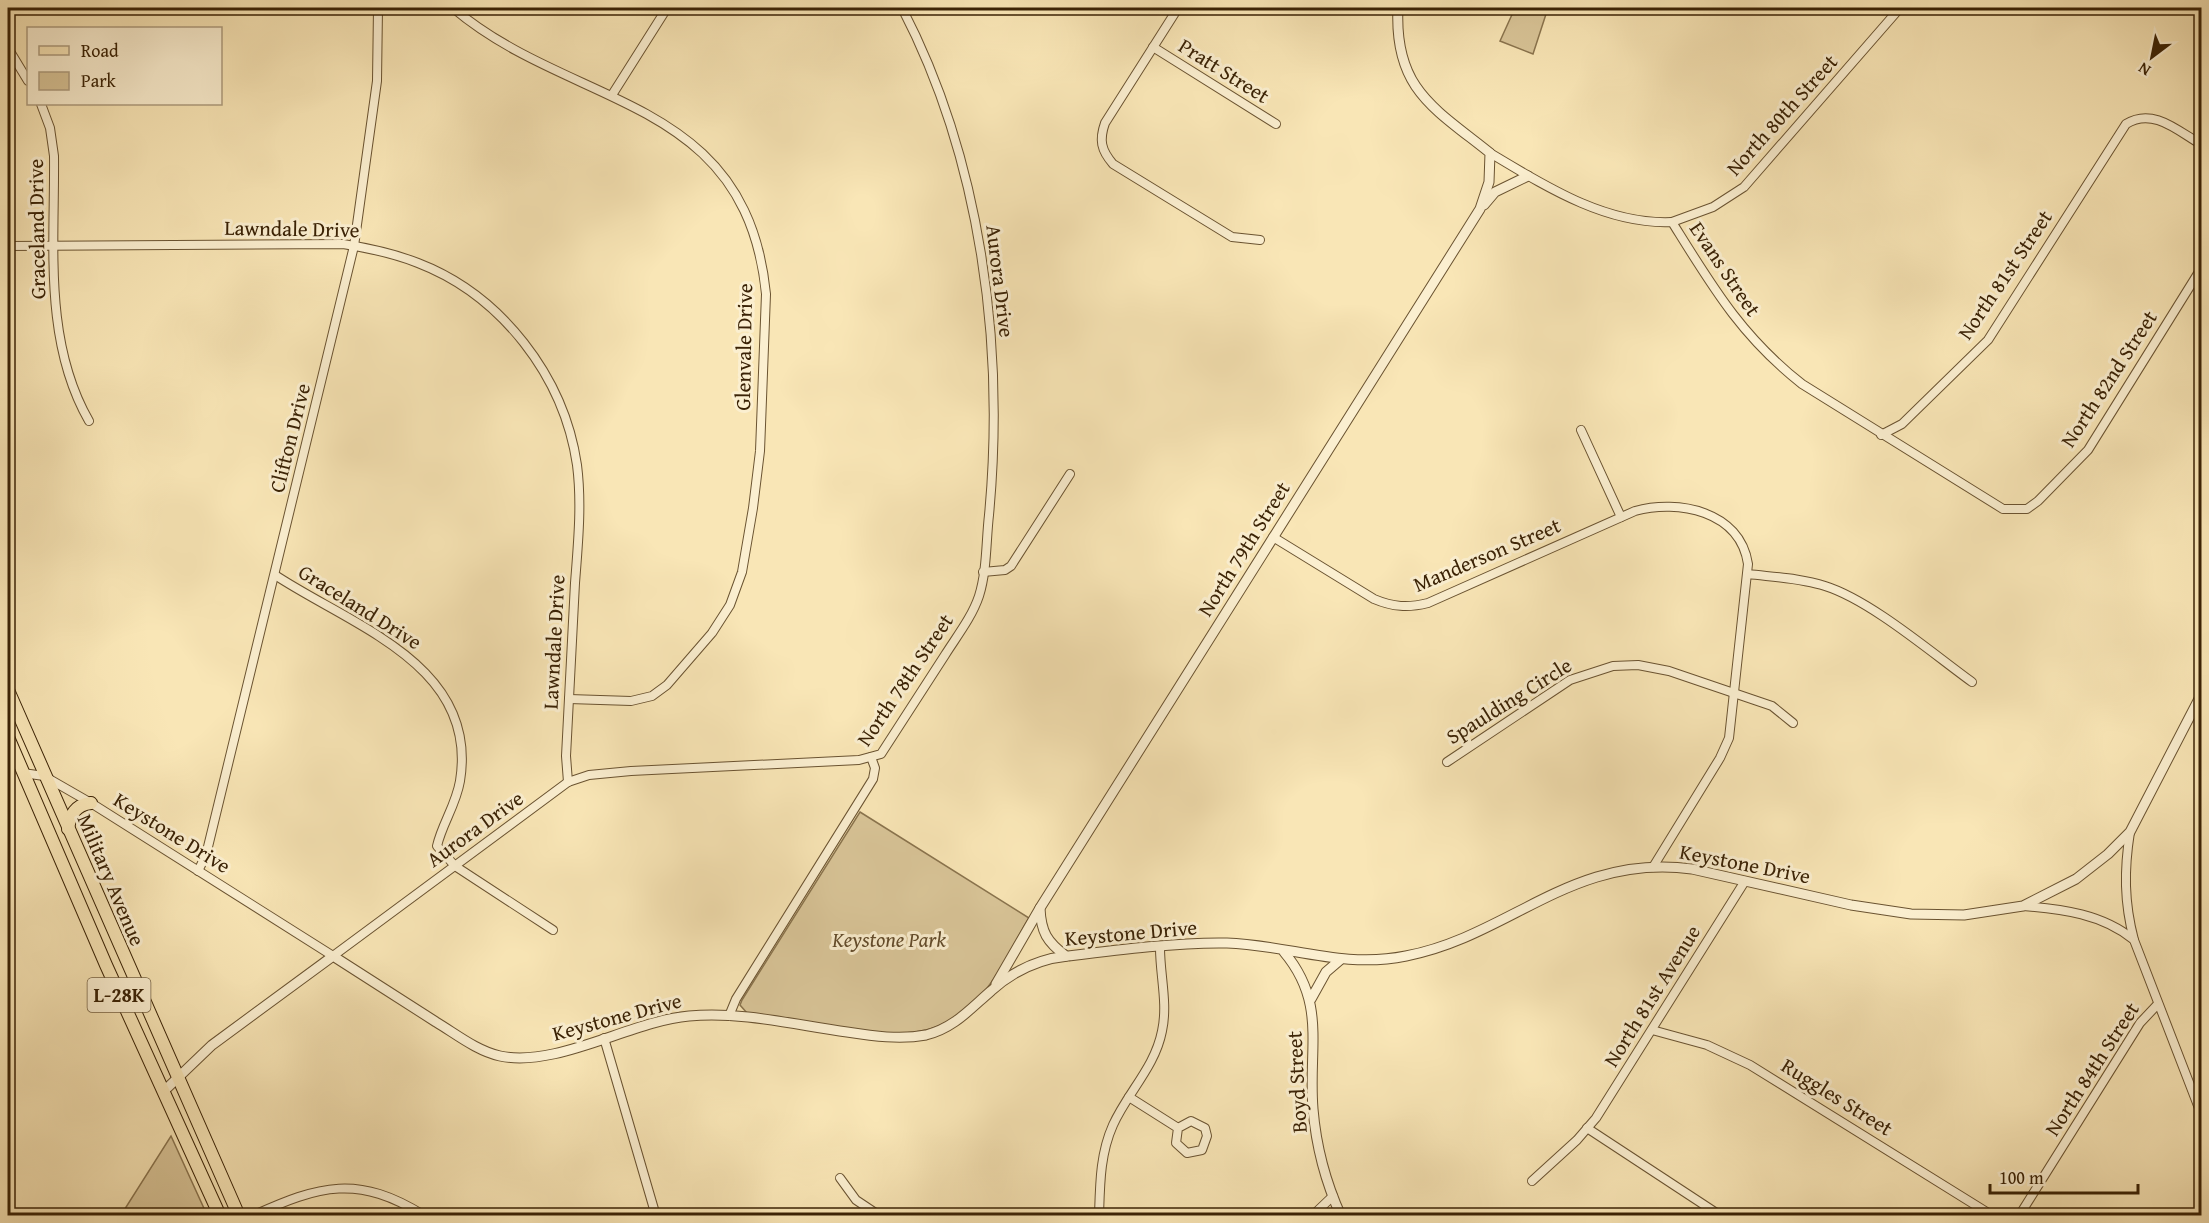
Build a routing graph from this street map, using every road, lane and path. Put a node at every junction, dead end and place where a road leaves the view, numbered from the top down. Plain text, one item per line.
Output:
1 (378, 8) edge
2 (453, 8) edge
3 (667, 8) edge
4 (902, 8) edge
5 (1178, 8) edge
6 (1398, 8) edge
7 (1900, 8) edge
8 (1153, 47) junction
9 (8, 48) edge
10 (27, 79) edge
11 (612, 95) junction
12 (41, 105) edge
13 (1276, 124) dead end
14 (2202, 145) edge
15 (1490, 153) junction
16 (1528, 176) junction
17 (1480, 209) junction
18 (1672, 222) junction
19 (1260, 240) dead end
20 (8, 246) edge
21 (55, 246) junction
22 (354, 246) junction
23 (2202, 267) edge
24 (89, 421) dead end
25 (1581, 430) dead end
26 (1881, 435) junction
27 (1070, 474) dead end
28 (2002, 509) joint
29 (1621, 517) junction
30 (1273, 537) junction
31 (983, 572) junction
32 (1748, 574) junction
33 (275, 575) junction
34 (1972, 682) dead end
35 (8, 690) edge
36 (2202, 693) edge
37 (1736, 694) junction
38 (569, 699) junction
39 (1792, 723) dead end
40 (8, 737) edge
41 (871, 757) junction
42 (1447, 762) dead end
43 (23, 773) junction
44 (44, 776) junction
45 (568, 782) junction
46 (91, 803) junction
47 (68, 829) junction
48 (2130, 832) junction
49 (455, 866) junction
50 (1653, 867) junction
51 (198, 871) junction
52 (1745, 881) junction
53 (2023, 906) junction
54 (1040, 908) junction
55 (553, 930) dead end
56 (2134, 940) junction
57 (1161, 948) junction
58 (1284, 952) junction
59 (333, 956) junction
60 (1066, 956) junction
61 (1340, 960) junction
62 (993, 989) junction
63 (1311, 999) junction
64 (2157, 1005) junction
65 (729, 1016) junction
66 (1652, 1030) junction
67 (604, 1038) junction
68 (177, 1077) junction
69 (164, 1091) junction
70 (1129, 1097) junction
71 (2202, 1116) edge
72 (1178, 1128) junction
73 (1587, 1128) junction
74 (840, 1178) dead end
75 (1532, 1181) dead end
76 (1333, 1196) junction
77 (1709, 1213) edge
78 (220, 1215) edge
79 (239, 1215) edge
80 (252, 1215) edge
81 (425, 1215) edge
82 (656, 1215) edge
83 (880, 1215) edge
84 (1099, 1215) edge
85 (1312, 1215) edge
86 (1341, 1215) edge
87 (1720, 1215) edge
88 (1993, 1215) edge
89 (2019, 1215) edge

1 - 22 street, Clifton Drive
2 - 11 street, Glenvale Drive
3 - 11 street
4 - 31 street, Aurora Drive
5 - 8 street
6 - 15 street, Evans Street
7 - 18 street, North 80th Street
8 - 13 street, Pratt Street
8 - 19 street
9 - 10 street
11 - 38 street, Glenvale Drive
12 - 21 street, Graceland Drive
14 - 26 street, North 81st Street
15 - 16 street, Evans Street
15 - 17 street, North 79th Street
16 - 17 street, North 79th Street
16 - 18 street, Evans Street
17 - 30 street, North 79th Street
18 - 26 street, Evans Street
20 - 21 street, Lawndale Drive
21 - 22 street, Lawndale Drive
21 - 24 street, Graceland Drive
22 - 33 street, Clifton Drive
22 - 38 street, Lawndale Drive
23 - 28 street, North 82nd Street
25 - 29 street
26 - 28 street, Evans Street
27 - 31 street
29 - 30 street, Manderson Street
29 - 32 street, Manderson Street
30 - 54 street, North 79th Street
31 - 41 street, North 78th Street
32 - 34 street
32 - 37 street
33 - 49 street, Graceland Drive
33 - 51 street, Clifton Drive
35 - 44 main road, Military Avenue / L-28K
36 - 48 street
37 - 39 street, Spaulding Circle
37 - 42 street, Spaulding Circle
37 - 50 street
38 - 45 street, Lawndale Drive
40 - 43 main road, Military Avenue / L-28K
41 - 45 street, Aurora Drive
41 - 65 street, North 78th Street
43 - 44 street, Keystone Drive
43 - 69 main road, Military Avenue / L-28K
44 - 46 street, Keystone Drive
44 - 47 main road, Military Avenue / L-28K
45 - 49 street, Aurora Drive
46 - 47 main road
46 - 51 street, Keystone Drive
47 - 68 main road, Military Avenue / L-28K
48 - 53 street
48 - 56 street
49 - 55 street
49 - 59 street, Aurora Drive
50 - 52 street, Keystone Drive
50 - 61 street, Keystone Drive
51 - 59 street, Keystone Drive
52 - 53 street, Keystone Drive
52 - 66 street, North 81st Avenue
53 - 56 street, Keystone Drive
54 - 60 street
54 - 62 street, North 79th Street
56 - 64 street
57 - 58 street, Keystone Drive
57 - 60 street, Keystone Drive
57 - 70 street
58 - 61 street, Keystone Drive
58 - 63 street, Boyd Street
59 - 67 street, Keystone Drive
59 - 68 street, Aurora Drive
60 - 62 street, Keystone Drive
61 - 63 street
62 - 65 street, Keystone Drive
63 - 76 street, Boyd Street
64 - 71 street
64 - 89 street, North 84th Street
65 - 67 street, Keystone Drive
66 - 73 street, North 81st Avenue
66 - 88 street, Ruggles Street
67 - 82 street
68 - 69 street, Aurora Drive
68 - 79 main road, Military Avenue / L-28K
69 - 78 main road, Military Avenue / L-28K
70 - 72 street
70 - 84 street
72 - 72 street
73 - 75 street, North 81st Avenue
73 - 77 street
74 - 83 street
76 - 85 street
76 - 86 street, Boyd Street
77 - 87 street
80 - 81 street

